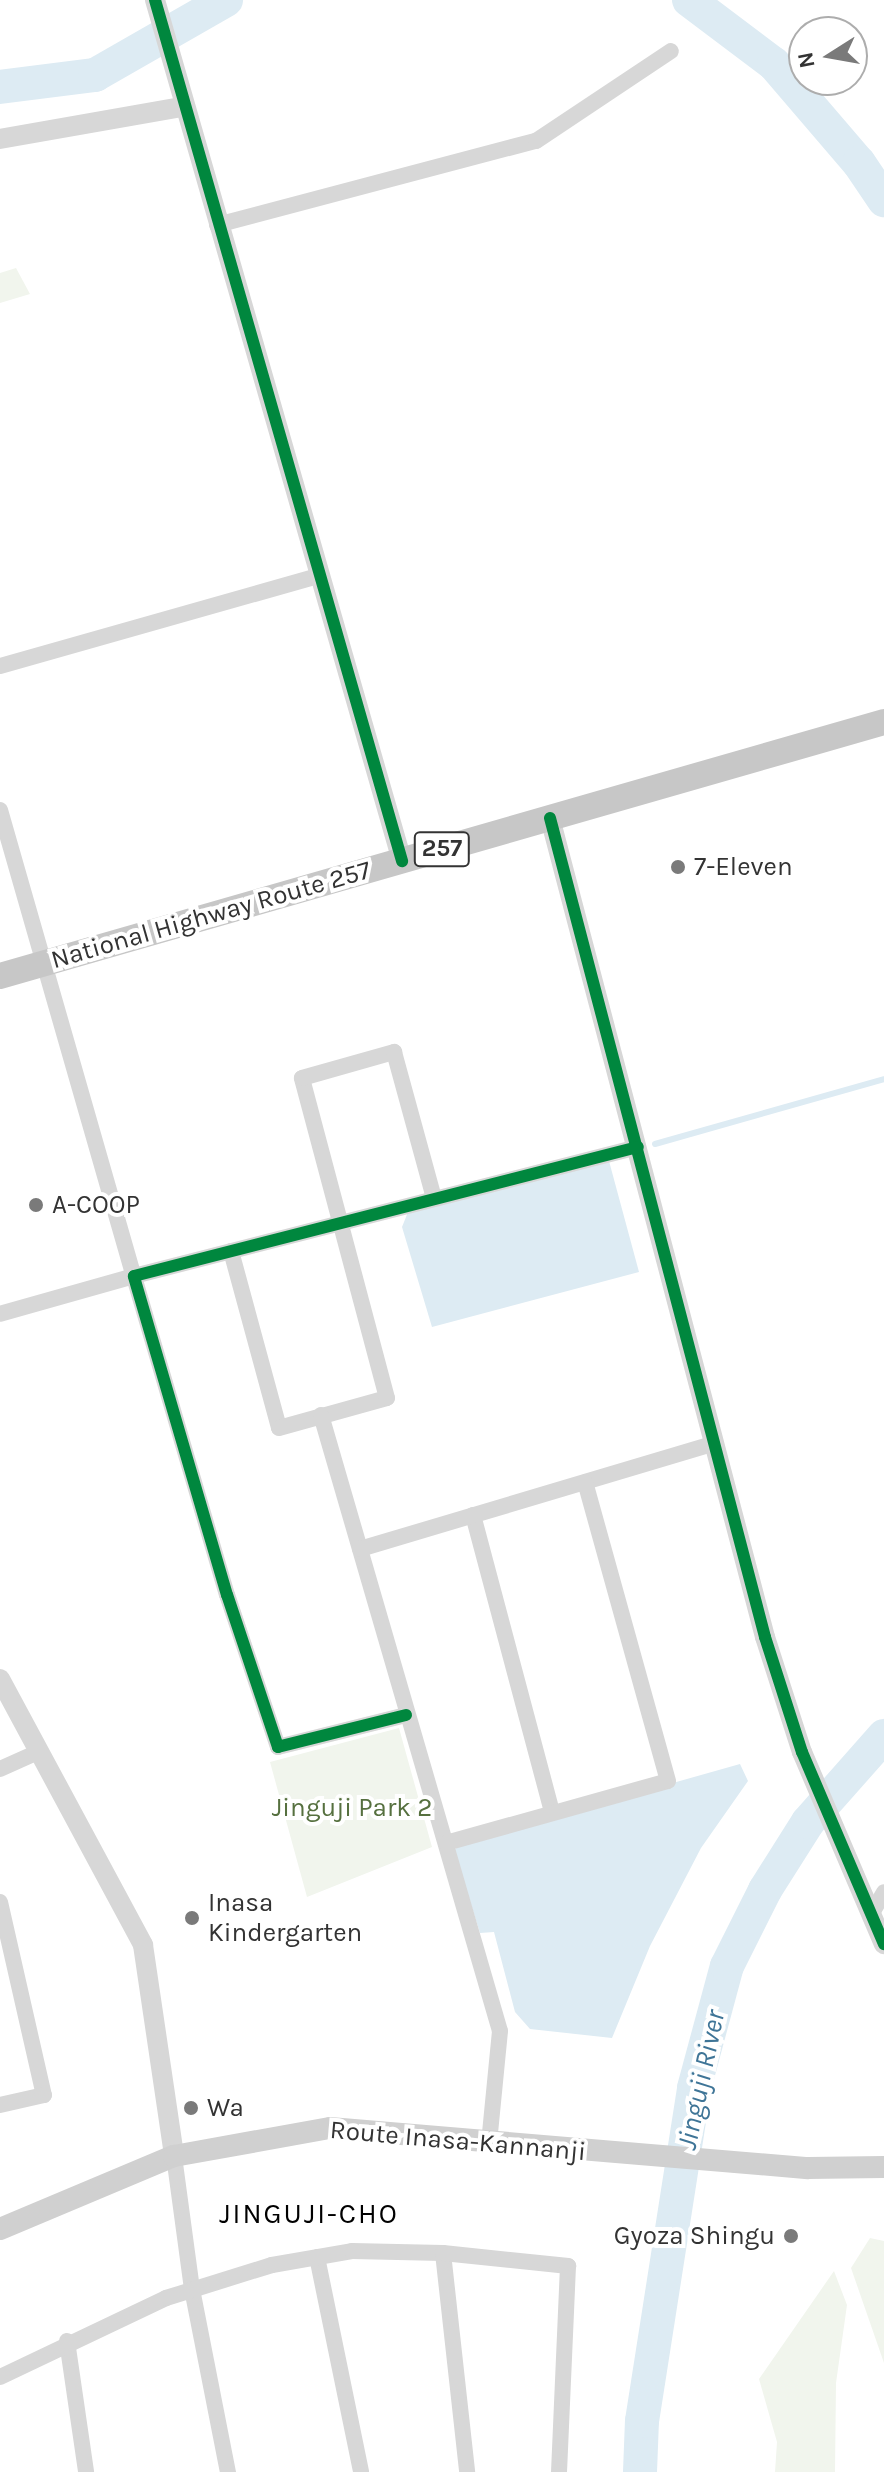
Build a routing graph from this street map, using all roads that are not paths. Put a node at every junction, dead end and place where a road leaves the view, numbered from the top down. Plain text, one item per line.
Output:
1 (155, 0) edge
2 (671, 51) dead end
3 (180, 98) junction
4 (0, 139) edge
5 (217, 225) junction
6 (321, 575) junction
7 (0, 666) edge
8 (884, 722) edge
9 (0, 810) edge
10 (550, 818) junction
11 (402, 861) junction
12 (45, 963) junction
13 (0, 976) edge
14 (638, 1147) junction
15 (434, 1198) junction
16 (340, 1222) junction
17 (231, 1251) junction
18 (134, 1276) junction
19 (0, 1314) edge
20 (321, 1415) junction
21 (712, 1444) junction
22 (585, 1482) junction
23 (473, 1515) junction
24 (360, 1549) junction
25 (0, 1679) edge
26 (406, 1715) junction
27 (40, 1751) junction
28 (0, 1769) edge
29 (552, 1811) junction
30 (446, 1843) junction
31 (874, 1901) edge
32 (0, 1902) edge
33 (884, 1944) edge
34 (0, 2105) edge
35 (489, 2143) junction
36 (174, 2156) junction
37 (884, 2167) edge
38 (0, 2229) edge
39 (443, 2253) junction
40 (317, 2257) junction
41 (192, 2289) junction
42 (67, 2341) junction
43 (0, 2377) edge
44 (86, 2472) edge
45 (228, 2472) edge
46 (361, 2472) edge
47 (467, 2472) edge
48 (559, 2472) edge

1 - 3 street
2 - 5 street
3 - 4 street
3 - 5 street
5 - 6 street
6 - 7 street
6 - 11 street
8 - 10 highway, National Highway Route 257 / 257
9 - 12 street
10 - 11 highway, National Highway Route 257 / 257
10 - 14 street
11 - 12 highway, National Highway Route 257 / 257
12 - 13 highway, National Highway Route 257 / 257
12 - 18 street
14 - 15 street
14 - 21 street
15 - 16 street
15 - 16 street
16 - 17 street
16 - 20 street
17 - 18 street
17 - 20 street
18 - 19 street
18 - 26 street
20 - 24 street
21 - 22 street
21 - 31 street
22 - 23 street
22 - 29 street
23 - 24 street
23 - 29 street
24 - 26 street
25 - 27 street
26 - 30 street
27 - 28 street
27 - 36 street
29 - 30 street
30 - 35 street
31 - 33 street
32 - 34 street
35 - 36 main road, Route Inasa-Kannanji
35 - 37 main road, Route Inasa-Kannanji
36 - 38 main road, Route Inasa-Kannanji
36 - 41 street
39 - 40 street
39 - 47 street
39 - 48 street
40 - 41 street
40 - 46 street
41 - 42 street
41 - 45 street
42 - 43 street
42 - 44 street

